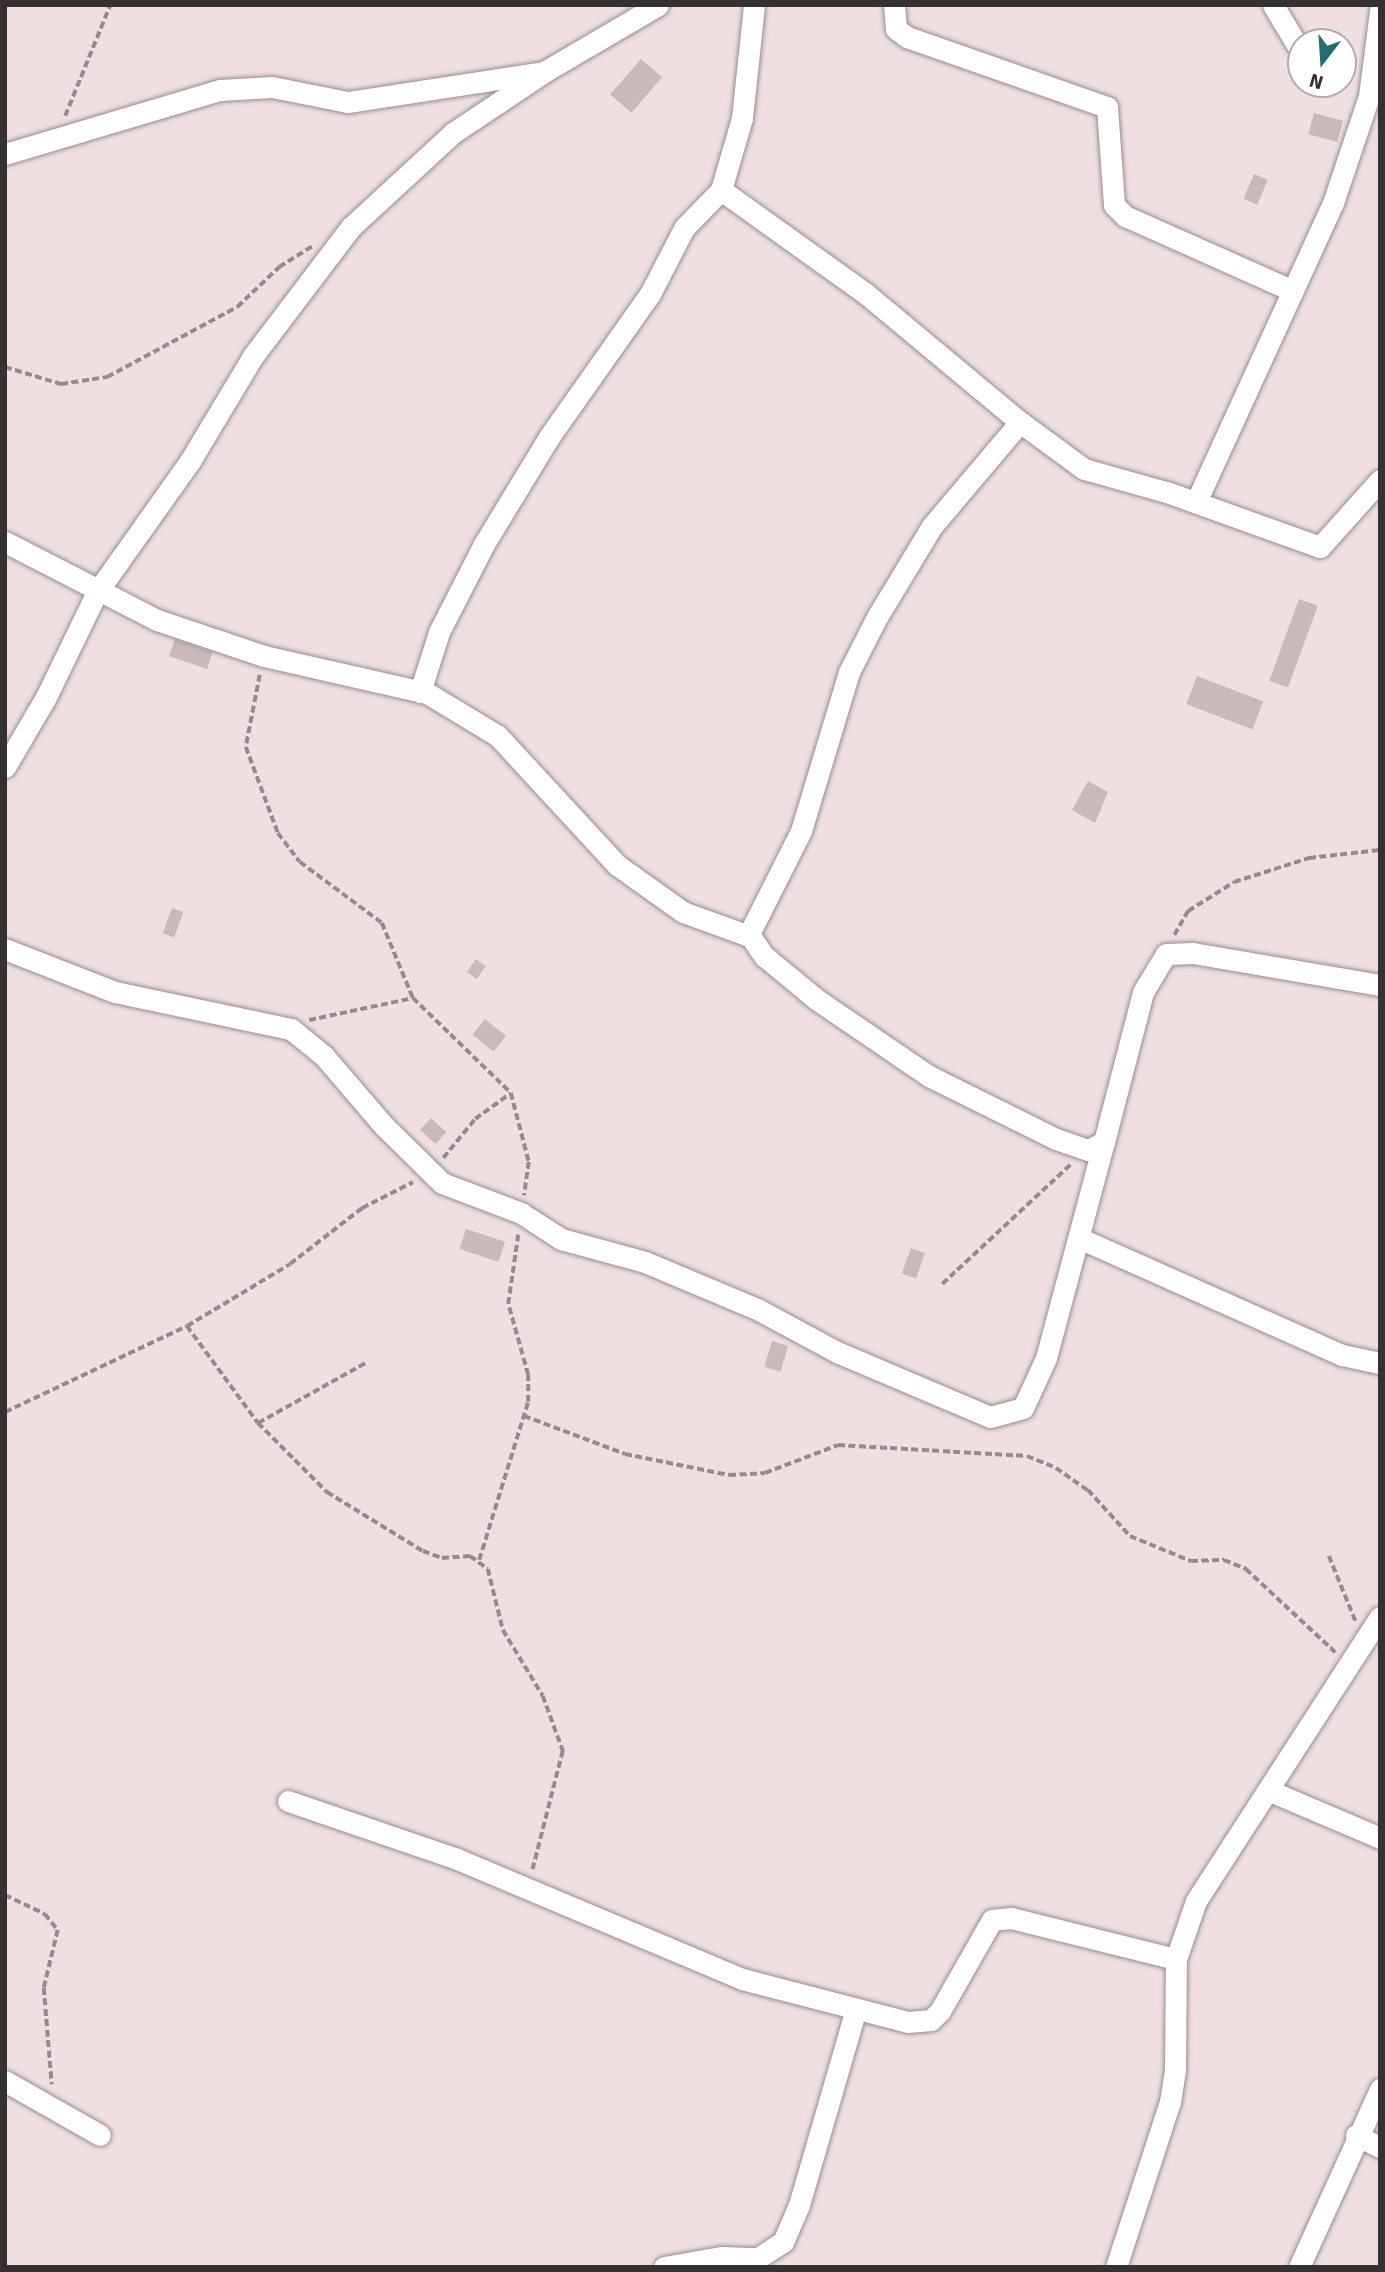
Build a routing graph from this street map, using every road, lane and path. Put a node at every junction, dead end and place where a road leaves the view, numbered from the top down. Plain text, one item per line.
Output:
1 (110, 5) edge
2 (658, 5) edge
3 (754, 5) edge
4 (894, 5) edge
5 (1273, 5) edge
6 (1380, 11) edge
7 (1287, 28) edge
8 (544, 72) junction
9 (55, 141) junction
10 (5, 155) edge
11 (721, 190) junction
12 (314, 245) dead end
13 (1291, 290) junction
14 (5, 367) edge
15 (1020, 422) junction
16 (1380, 480) edge
17 (1196, 502) junction
18 (5, 542) edge
19 (97, 592) junction
20 (264, 656) junction
21 (420, 692) junction
22 (5, 767) edge
23 (1380, 850) edge
24 (749, 936) junction
25 (5, 949) edge
26 (1163, 956) junction
27 (1380, 985) edge
28 (414, 998) junction
29 (281, 1024) junction
30 (511, 1093) junction
31 (1096, 1146) junction
32 (430, 1174) junction
33 (521, 1213) junction
34 (1079, 1238) junction
35 (942, 1284) dead end
36 (187, 1326) junction
37 (367, 1362) dead end
38 (1380, 1363) edge
39 (5, 1412) edge
40 (524, 1416) junction
41 (258, 1423) junction
42 (1329, 1556) dead end
43 (479, 1560) junction
44 (1380, 1617) edge
45 (1369, 1637) junction
46 (1350, 1665) junction
47 (1270, 1791) junction
48 (288, 1801) dead end
49 (1380, 1838) edge
50 (527, 1892) junction
51 (5, 1895) edge
52 (1176, 1959) junction
53 (856, 2009) junction
54 (5, 2081) edge
55 (1380, 2089) edge
56 (52, 2104) junction
57 (100, 2135) dead end
58 (1356, 2135) junction
59 (1380, 2147) edge
60 (664, 2267) edge
61 (1116, 2267) edge
62 (1299, 2267) edge

1 - 9 path
2 - 8 street
3 - 11 street
4 - 13 street
5 - 7 street
6 - 13 street
8 - 9 street
8 - 19 street
9 - 10 street
11 - 15 street
11 - 21 street
12 - 14 path
13 - 17 street
15 - 17 street
15 - 24 street
16 - 17 street
18 - 19 street
19 - 20 street
19 - 22 street
20 - 21 street
20 - 28 path
21 - 24 street
23 - 26 path
24 - 31 street
25 - 29 street
26 - 27 street
26 - 31 street
28 - 29 path
28 - 30 path
29 - 32 street
30 - 32 path
30 - 33 path
31 - 34 street
31 - 35 path
32 - 33 street
32 - 36 path
33 - 34 street
33 - 40 path
34 - 38 street
36 - 39 path
36 - 41 path
37 - 41 path
40 - 43 path
40 - 46 path
41 - 43 path
42 - 45 path
43 - 50 path
44 - 45 street
45 - 46 street
46 - 47 street
47 - 49 street
47 - 52 street
48 - 50 street
50 - 53 street
51 - 56 path
52 - 53 street
52 - 61 street
53 - 60 street
54 - 56 street
55 - 58 street
56 - 57 street
58 - 59 street
58 - 62 street

